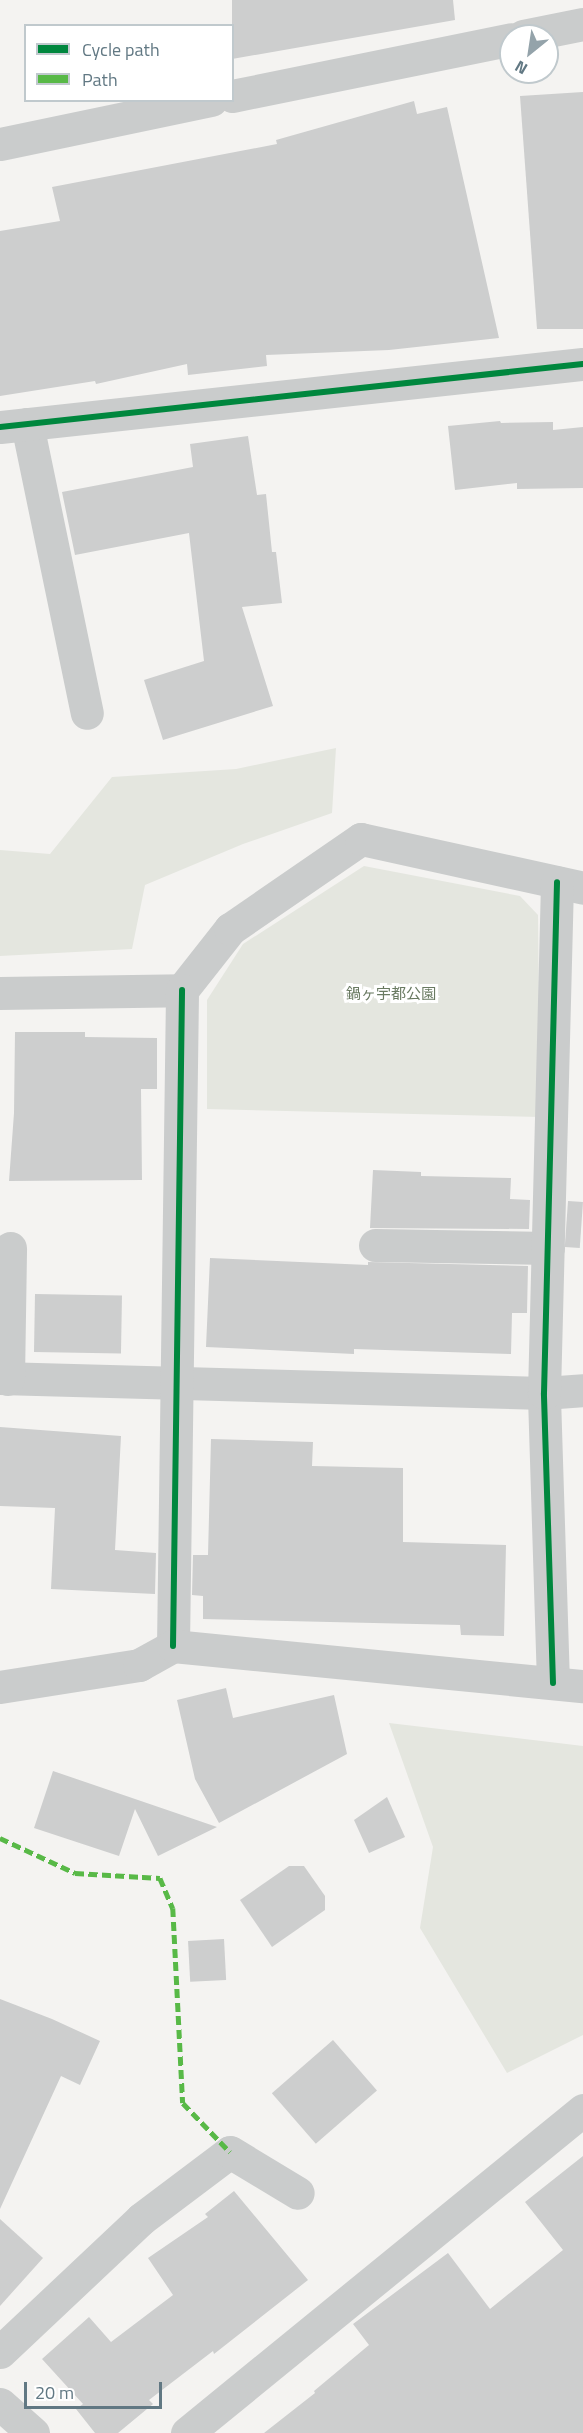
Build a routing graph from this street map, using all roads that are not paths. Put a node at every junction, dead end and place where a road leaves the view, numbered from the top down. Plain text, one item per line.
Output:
1 (583, 24) edge
2 (559, 29) edge
3 (499, 41) edge
4 (234, 96) edge
5 (201, 102) edge
6 (0, 144) edge
7 (583, 364) edge
8 (13, 426) edge
9 (87, 713) dead end
10 (570, 885) edge
11 (182, 990) junction
12 (0, 993) edge
13 (375, 1245) dead end
14 (10, 1248) dead end
15 (548, 1248) junction
16 (4, 1378) edge
17 (176, 1383) junction
18 (583, 1390) edge
19 (544, 1393) junction
20 (172, 1646) junction
21 (568, 1684) edge
22 (0, 1687) edge
23 (583, 2110) edge
24 (298, 2193) dead end
25 (0, 2352) edge
26 (0, 2404) edge
27 (33, 2433) edge
28 (187, 2433) edge

1 - 2 street
3 - 4 street
5 - 6 street
7 - 8 street
8 - 9 street
10 - 11 street
10 - 15 street
11 - 12 street
11 - 17 street
13 - 15 street
14 - 16 street
15 - 19 street
16 - 17 street
17 - 19 street
17 - 20 street
18 - 19 street
19 - 21 street
20 - 21 street
20 - 22 street
23 - 28 street
24 - 25 street
26 - 27 street

